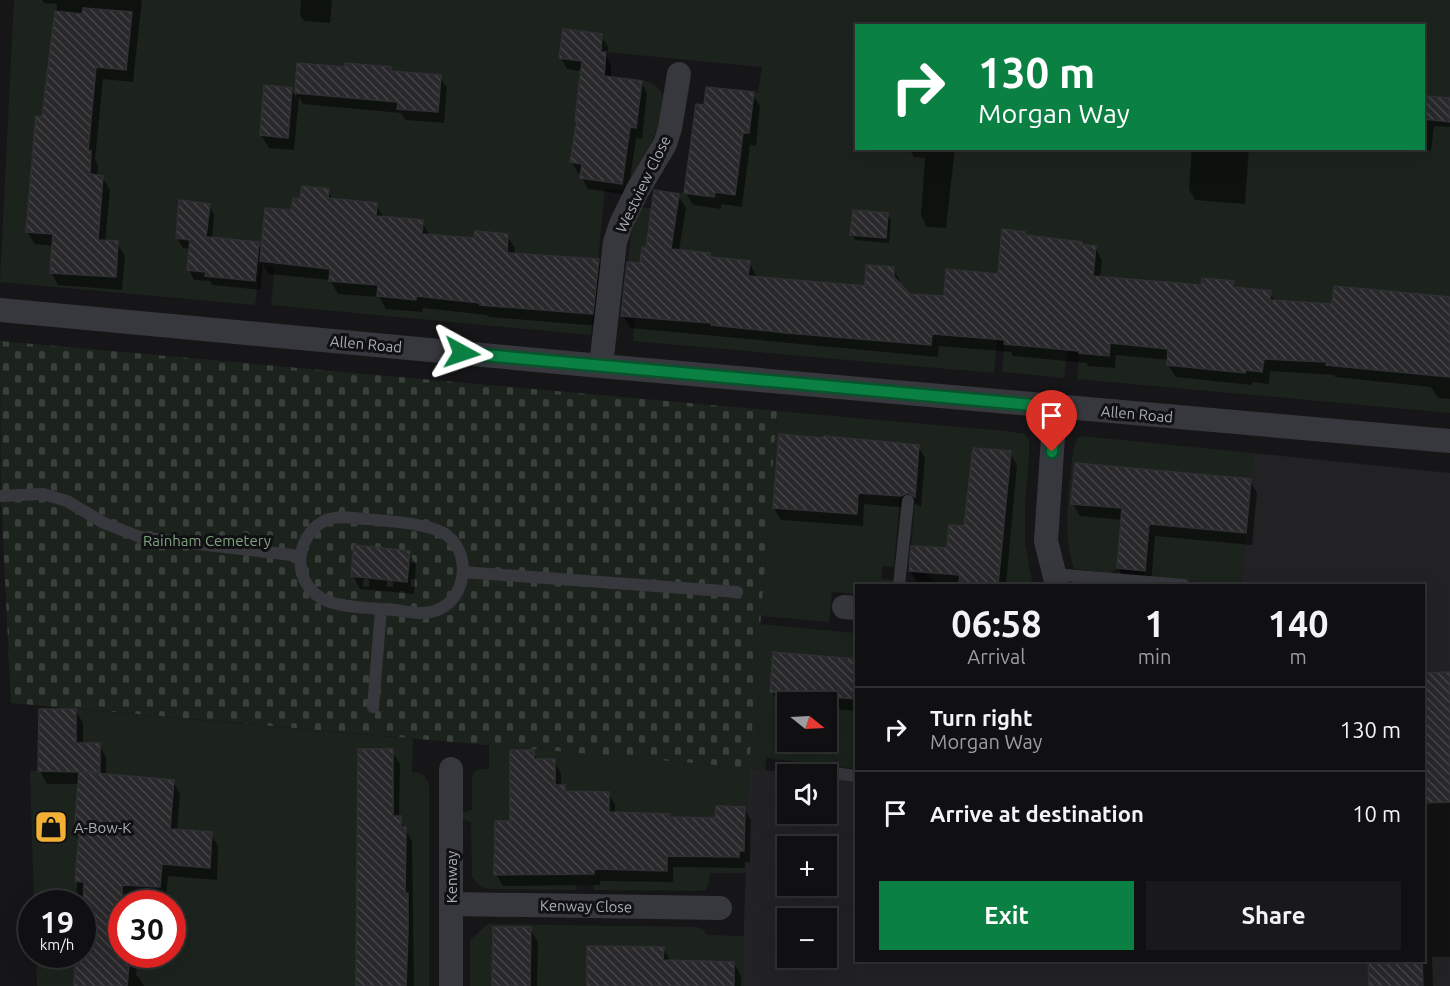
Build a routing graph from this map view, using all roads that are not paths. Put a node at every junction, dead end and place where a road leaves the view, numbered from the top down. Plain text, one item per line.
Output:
1 (679, 74) dead end
2 (0, 310) edge
3 (601, 366) junction
4 (1055, 407) junction
5 (1450, 441) edge
6 (0, 496) edge
7 (908, 501) dead end
8 (300, 556) junction
9 (463, 572) junction
10 (1055, 580) edge
11 (899, 584) edge
12 (1158, 584) edge
13 (737, 592) dead end
14 (381, 609) junction
15 (373, 707) dead end
16 (451, 769) dead end
17 (837, 773) edge
18 (855, 776) edge
19 (451, 904) junction
20 (720, 908) dead end
21 (451, 986) edge

1 - 3 street, Westview Close
2 - 3 street, Allen Road
3 - 4 street, Allen Road
4 - 5 street, Allen Road
4 - 10 street
6 - 8 lane
7 - 11 lane
8 - 9 lane
8 - 14 lane
9 - 13 lane
9 - 14 lane
10 - 12 lane
14 - 15 lane
16 - 19 street, Kenway
17 - 18 lane
19 - 20 street, Kenway Close
19 - 21 street, Kenway

